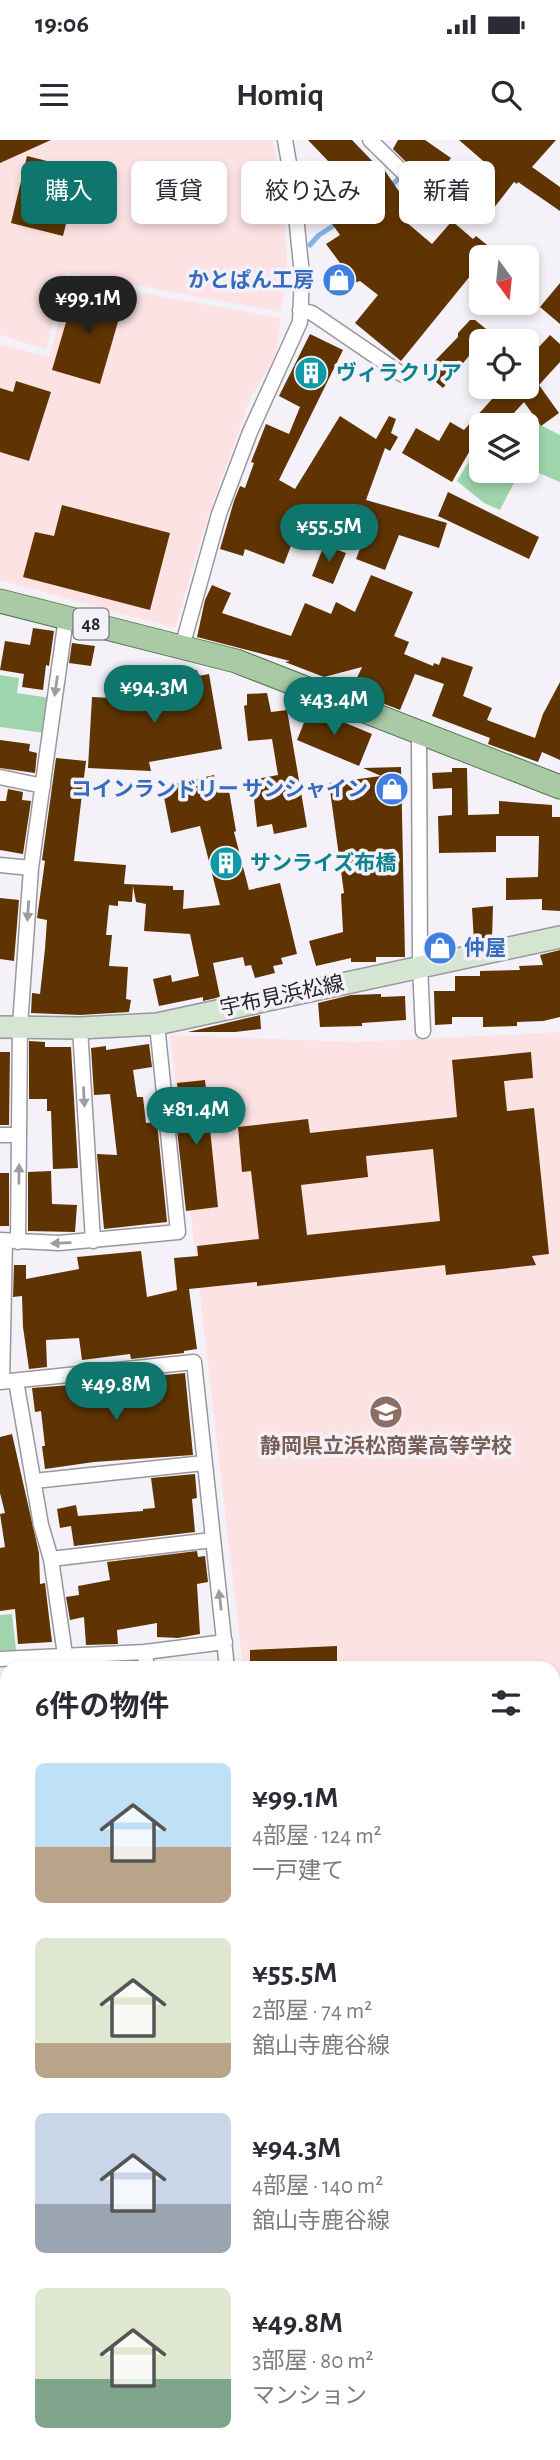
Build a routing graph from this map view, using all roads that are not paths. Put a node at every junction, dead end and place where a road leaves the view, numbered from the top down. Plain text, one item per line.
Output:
1 (285, 140) edge
2 (370, 140) edge
3 (399, 167) edge
4 (300, 310) junction
5 (403, 375) dead end
6 (0, 601) edge
7 (66, 618) junction
8 (182, 646) junction
9 (419, 733) junction
10 (0, 777) edge
11 (43, 786) junction
12 (560, 787) edge
13 (0, 865) edge
14 (31, 867) junction
15 (560, 937) edge
16 (420, 966) junction
17 (157, 1024) junction
18 (10, 1026) edge
19 (80, 1028) junction
20 (423, 1031) dead end
21 (0, 1135) edge
22 (19, 1135) junction
23 (8, 1241) edge
24 (93, 1241) junction
25 (6, 1382) edge
26 (204, 1462) junction
27 (34, 1481) junction
28 (212, 1540) junction
29 (51, 1559) junction
30 (225, 1643) junction
31 (145, 1652) junction
32 (0, 1659) edge
33 (67, 1661) edge
34 (146, 1661) edge
35 (226, 1661) edge

1 - 4 street
2 - 3 street
4 - 5 street
4 - 8 street
6 - 7 main road, 48
7 - 8 main road, 48
7 -> 11 street
8 - 9 main road, 48
9 - 12 main road, 48
9 - 16 street
10 - 11 street
11 - 14 street
13 - 14 street
14 -> 18 street
15 - 16 main road, 宇布見浜松線
16 - 17 main road, 宇布見浜松線
16 - 20 street
17 - 19 main road, 宇布見浜松線
17 - 24 street
18 - 19 main road, 宇布見浜松線
18 - 22 street
19 -> 24 street
21 - 22 street
23 -> 22 street
24 -> 23 street
23 - 25 street
25 - 26 street
25 - 27 street
26 - 27 street
26 - 28 street
27 - 29 street
28 - 29 street
30 -> 28 street
29 - 33 street
30 - 31 street
30 - 35 street
31 - 33 street
31 - 34 street
32 - 33 street

